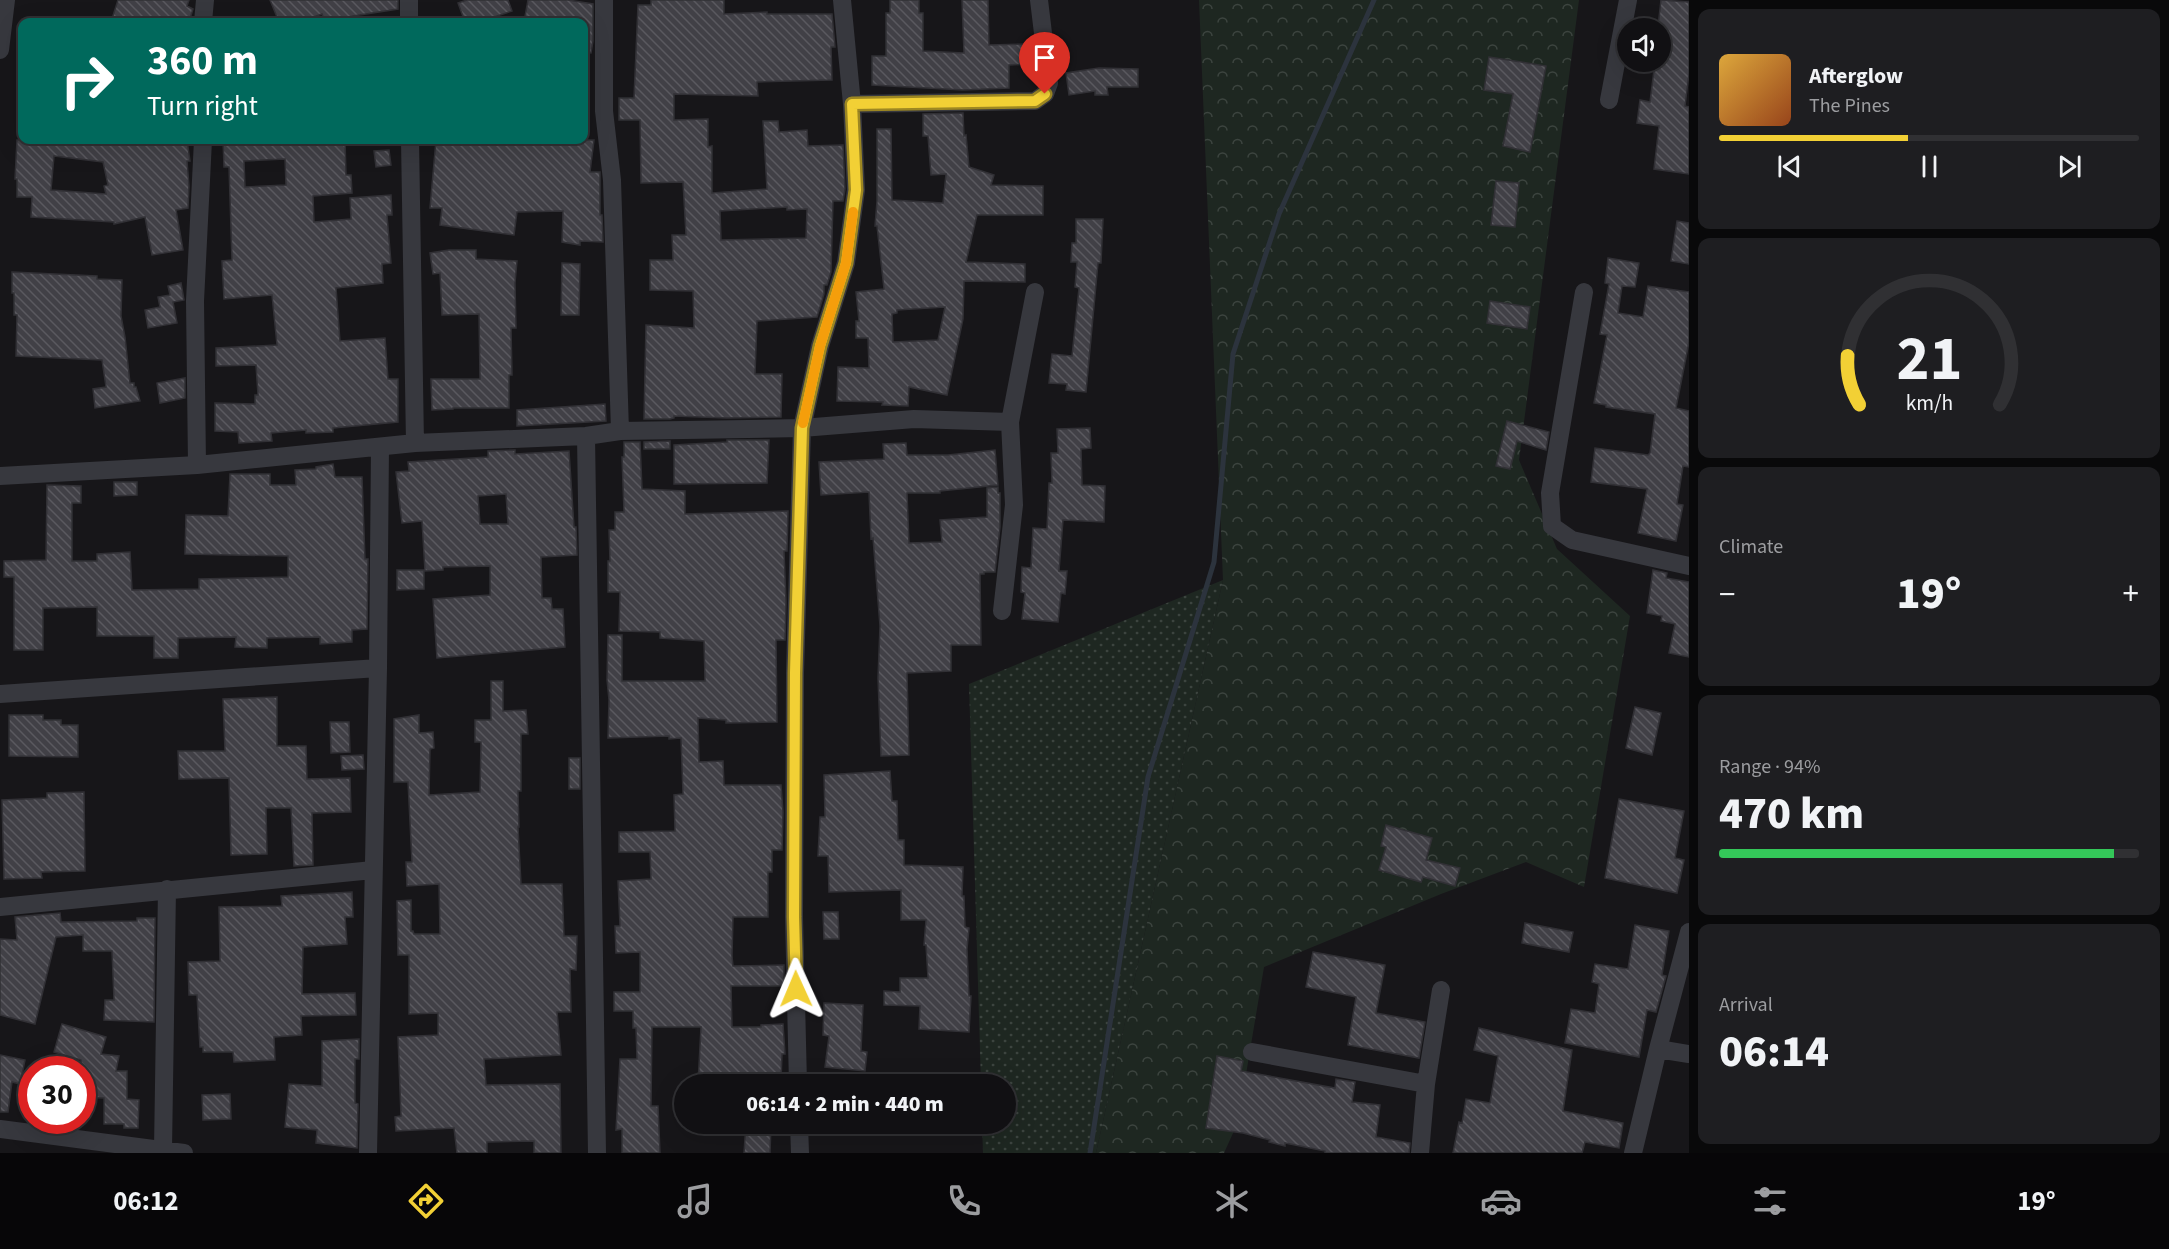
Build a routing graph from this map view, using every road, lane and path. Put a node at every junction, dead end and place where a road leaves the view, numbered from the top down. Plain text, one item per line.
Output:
1 (6, 0) edge
2 (205, 0) edge
3 (410, 0) edge
4 (604, 0) edge
5 (842, 0) edge
6 (1039, 0) edge
7 (1628, 0) edge
8 (203, 18) edge
9 (409, 18) edge
10 (0, 50) edge
11 (1610, 100) dead end
12 (852, 104) junction
13 (203, 144) edge
14 (410, 144) edge
15 (1035, 292) dead end
16 (1584, 292) dead end
17 (1010, 422) junction
18 (802, 428) junction
19 (620, 431) junction
20 (586, 436) junction
21 (415, 443) junction
22 (380, 447) junction
23 (197, 465) junction
24 (0, 476) edge
25 (1689, 566) edge
26 (1002, 611) dead end
27 (378, 668) junction
28 (0, 694) edge
29 (373, 870) junction
30 (167, 889) junction
31 (0, 907) edge
32 (1689, 933) edge
33 (1441, 990) dead end
34 (1658, 1049) junction
35 (1252, 1052) dead end
36 (1689, 1054) edge
37 (798, 1074) edge
38 (1426, 1084) junction
39 (0, 1129) edge
40 (799, 1134) edge
41 (163, 1150) junction
42 (184, 1153) edge
43 (368, 1153) edge
44 (597, 1153) edge
45 (800, 1153) edge
46 (1420, 1153) edge
47 (1633, 1153) edge

1 - 10 street
2 - 8 street
3 - 9 street
4 - 19 street
5 - 12 street
6 - 12 street
7 - 11 street
12 - 18 street
13 - 23 street
14 - 21 street
15 - 17 street
16 - 25 street
17 - 18 street
17 - 26 street
18 - 19 street
18 - 37 street
19 - 20 street
20 - 21 street
20 - 44 street
21 - 22 street
22 - 23 street
22 - 27 street
23 - 24 street
27 - 28 street
27 - 29 street
29 - 30 street
29 - 43 street
30 - 31 street
30 - 41 street
32 - 34 street
33 - 38 street
34 - 36 street
34 - 47 street
35 - 38 street
38 - 46 street
39 - 41 street
40 - 45 street
41 - 42 street

